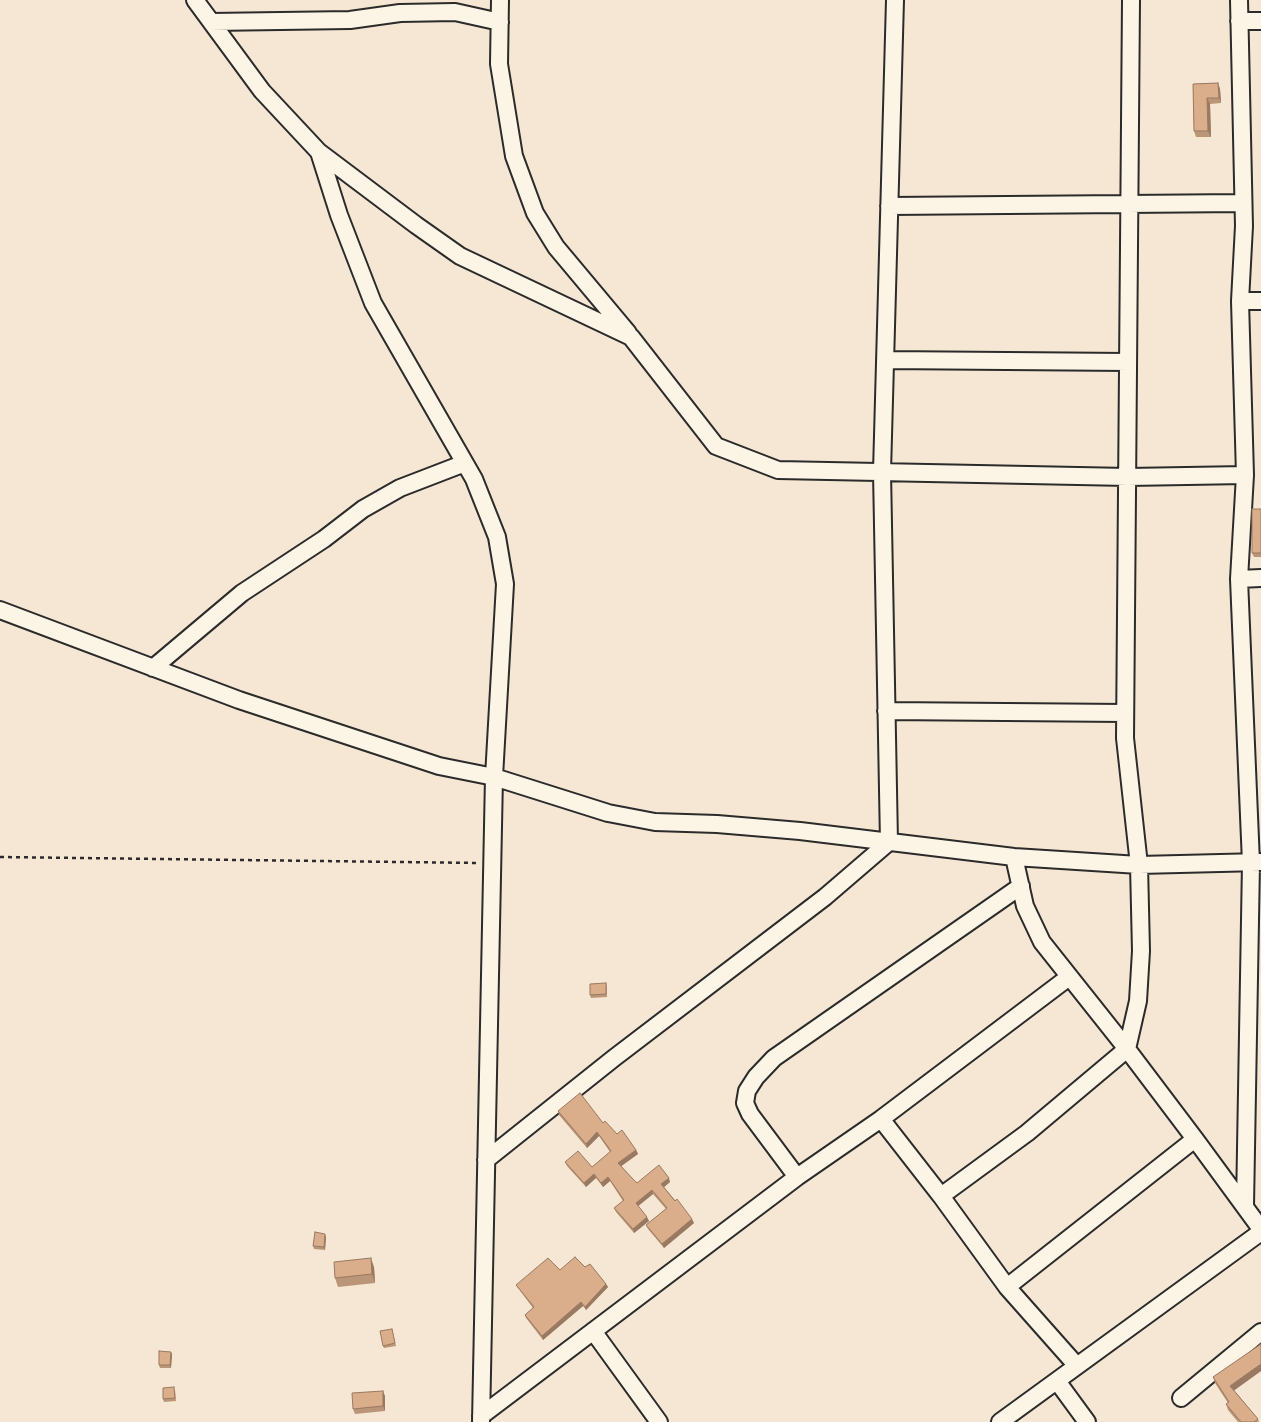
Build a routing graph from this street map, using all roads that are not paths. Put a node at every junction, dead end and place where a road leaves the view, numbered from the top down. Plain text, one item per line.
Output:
1 (195, 0) edge
2 (500, 0) edge
3 (895, 0) edge
4 (1131, 0) edge
5 (1239, 0) edge
6 (1240, 21) junction
7 (1261, 21) edge
8 (212, 22) junction
9 (500, 22) junction
10 (319, 152) junction
11 (1243, 203) junction
12 (1129, 204) junction
13 (889, 206) junction
14 (1240, 301) junction
15 (1261, 301) edge
16 (630, 337) junction
17 (885, 360) junction
18 (1128, 362) junction
19 (465, 463) junction
20 (882, 472) junction
21 (1245, 475) junction
22 (1128, 477) junction
23 (1239, 578) junction
24 (1261, 578) edge
25 (0, 610) edge
26 (153, 668) junction
27 (886, 711) junction
28 (1125, 713) junction
29 (494, 777) junction
30 (889, 842) junction
31 (1014, 857) junction
32 (1256, 863) edge
33 (1139, 865) junction
34 (1021, 886) junction
35 (1069, 977) junction
36 (1127, 1049) junction
37 (881, 1119) junction
38 (1196, 1139) junction
39 (486, 1160) junction
40 (797, 1177) junction
41 (941, 1196) junction
42 (1245, 1206) junction
43 (1261, 1230) edge
44 (1007, 1287) junction
45 (593, 1331) junction
46 (1261, 1332) edge
47 (1077, 1366) junction
48 (1057, 1381) junction
49 (1180, 1398) dead end
50 (481, 1419) edge
51 (659, 1422) edge
52 (1000, 1422) edge
53 (1087, 1422) edge

1 - 8 street
2 - 9 street
3 - 13 street
4 - 12 street
5 - 6 street
6 - 7 street
6 - 11 street
8 - 9 street
8 - 10 street
9 - 16 street
10 - 16 street
10 - 19 street
11 - 12 street
11 - 14 street
12 - 13 street
12 - 18 street
13 - 17 street
14 - 15 street
14 - 21 street
16 - 20 street
17 - 18 street
17 - 20 street
18 - 22 street
19 - 26 street
19 - 29 street
20 - 22 street
20 - 27 street
21 - 22 street
21 - 23 street
22 - 28 street
23 - 24 street
23 - 32 street
25 - 26 street
26 - 29 street
27 - 28 street
27 - 30 street
28 - 33 street
29 - 30 street
29 - 39 street
30 - 31 street
30 - 39 street
31 - 33 street
31 - 34 street
32 - 33 street
32 - 42 street
33 - 36 street
34 - 35 street
34 - 40 street
35 - 36 street
35 - 37 street
36 - 38 street
36 - 41 street
37 - 40 street
37 - 41 street
38 - 42 street
38 - 44 street
39 - 50 street
40 - 45 street
41 - 44 street
42 - 43 street
43 - 47 street
44 - 47 street
45 - 50 street
45 - 51 street
46 - 49 street
47 - 48 street
48 - 52 street
48 - 53 street

